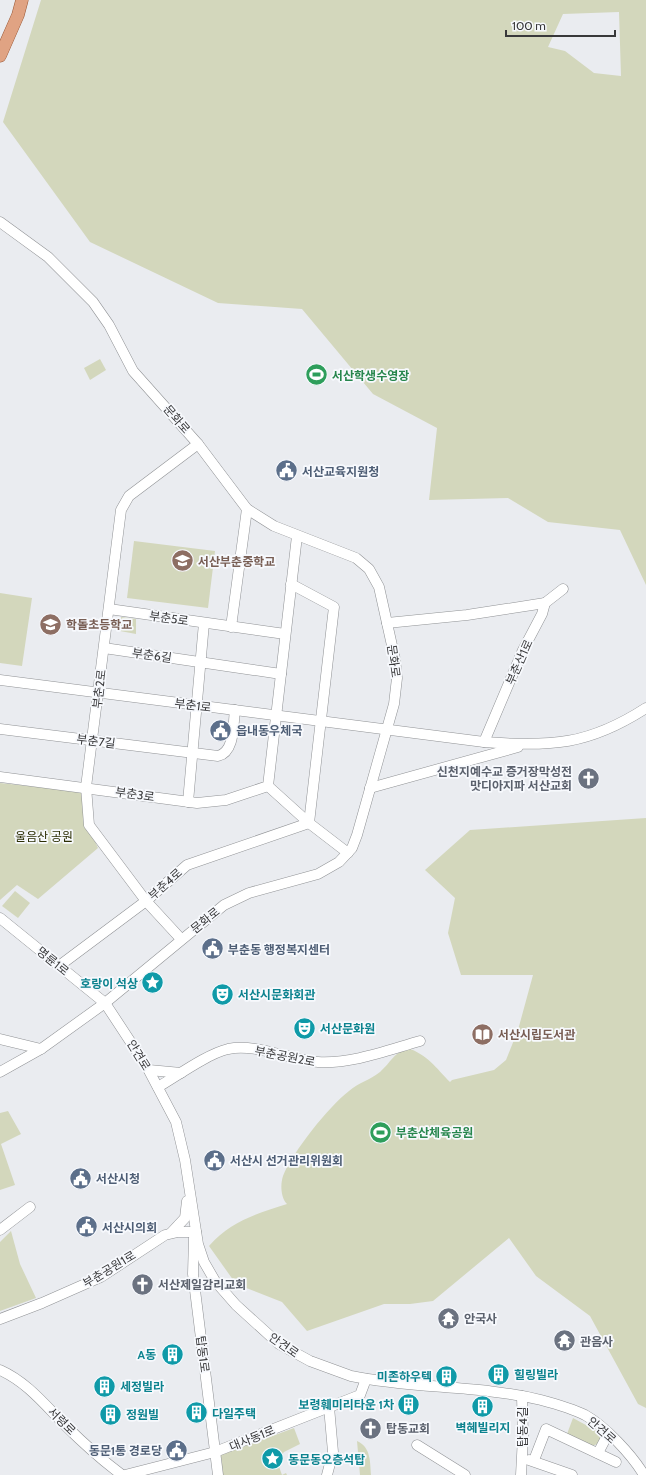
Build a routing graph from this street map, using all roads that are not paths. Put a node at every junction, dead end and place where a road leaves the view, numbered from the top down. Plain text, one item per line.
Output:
1 (22, 0) edge
2 (0, 56) edge
3 (0, 222) edge
4 (198, 444) junction
5 (247, 509) junction
6 (297, 536) junction
7 (291, 584) junction
8 (563, 590) dead end
9 (546, 603) junction
10 (109, 609) junction
11 (204, 623) junction
12 (387, 623) junction
13 (231, 627) junction
14 (286, 634) junction
15 (104, 648) junction
16 (201, 662) junction
17 (281, 674) junction
18 (0, 680) edge
19 (98, 693) junction
20 (196, 705) junction
21 (646, 708) edge
22 (234, 710) junction
23 (276, 716) junction
24 (321, 721) junction
25 (0, 729) edge
26 (387, 730) junction
27 (92, 740) junction
28 (484, 742) junction
29 (525, 745) junction
30 (192, 753) junction
31 (0, 777) edge
32 (268, 786) junction
33 (86, 787) junction
34 (370, 788) junction
35 (188, 802) junction
36 (309, 823) junction
37 (348, 853) junction
38 (146, 901) junction
39 (0, 918) edge
40 (181, 939) junction
41 (60, 966) junction
42 (105, 1003) junction
43 (0, 1039) edge
44 (420, 1041) dead end
45 (41, 1049) junction
46 (149, 1070) junction
47 (0, 1072) edge
48 (181, 1073) junction
49 (158, 1087) junction
50 (190, 1195) junction
51 (30, 1207) dead end
52 (1, 1226) edge
53 (196, 1232) junction
54 (170, 1234) junction
55 (0, 1319) edge
56 (0, 1370) edge
57 (366, 1379) junction
58 (522, 1396) junction
59 (329, 1407) junction
60 (608, 1434) junction
61 (417, 1445) dead end
62 (215, 1452) junction
63 (598, 1453) junction
64 (522, 1459) junction
65 (534, 1460) junction
66 (616, 1462) dead end
67 (645, 1474) edge
68 (122, 1475) edge
69 (125, 1475) edge
70 (218, 1475) edge
71 (327, 1475) edge
72 (466, 1475) edge
73 (521, 1475) edge
74 (572, 1475) edge

1 - 2 main road
3 - 4 street, 문화로
4 - 5 street, 문화로
4 - 10 street, 부춘2로
5 - 6 street, 문화로
5 - 13 street
6 - 7 street
6 - 12 street, 문화로
7 - 14 street
7 - 24 street
8 - 9 street, 부춘산1로
9 - 12 street
9 - 28 street, 부춘산1로
10 - 11 street, 부춘5로
10 - 15 street, 부춘2로
11 - 13 street, 부춘5로
11 - 16 street, 부춘5로
12 - 26 street, 문화로
13 - 14 street, 부춘5로
14 - 17 street
15 - 16 street, 부춘6길
15 - 19 street, 부춘2로
16 - 17 street, 부춘6길
16 - 20 street
17 - 23 street
18 - 19 street, 부춘1로
19 - 20 street, 부춘1로
19 - 27 street, 부춘2로
20 - 22 street, 부춘1로
20 - 30 street
21 - 29 street
22 - 23 street, 부춘1로
22 - 30 street, 부춘7길
23 - 24 street, 부춘1로
23 - 32 street
24 - 26 street, 부춘1로
24 - 36 street
25 - 27 street, 부춘7길
26 - 28 street
26 - 34 street, 문화로
27 - 30 street, 부춘7길
27 - 33 street, 부춘2로
28 - 29 street
29 - 34 street
30 - 35 street
31 - 33 street, 부춘3로
32 - 35 street, 부춘3로
32 - 36 street
33 - 35 street, 부춘3로
33 - 38 street, 부춘2로
34 - 37 street, 문화로
36 - 37 street
36 - 38 street, 부춘4로
37 - 40 street, 문화로
38 - 40 street, 부춘2로
38 - 41 street, 부춘4로
39 - 41 street, 명륜1로
40 - 42 street, 문화로
41 - 42 street, 명륜1로
42 - 45 street, 문화로
42 - 46 street, 안견로
43 - 45 street
44 - 48 street, 부춘공원2로
45 - 47 street, 문화로
46 - 48 street
46 - 49 street, 안견로
48 - 49 street, 부춘공원2로
49 - 50 street, 안견로
50 - 53 street, 안견로
50 - 54 street
51 - 52 street
53 - 54 street, 부춘공원1로
53 - 57 street, 안견로
53 - 62 street, 탑동1로
54 - 55 street, 부춘공원1로
56 - 68 street, 서령로
57 - 58 street, 안견로
57 - 59 street, 대사동1로
58 - 60 street, 안견로
58 - 64 street, 탑동4길
59 - 62 street, 대사동1로
59 - 71 street
60 - 63 street
60 - 67 street, 안견로
61 - 72 street
62 - 69 street, 대사동1로
62 - 70 street, 탑동1로
63 - 65 street
63 - 66 street
64 - 65 street, 탑동4길
64 - 73 street, 탑동4길
65 - 74 street, 탑동4길

